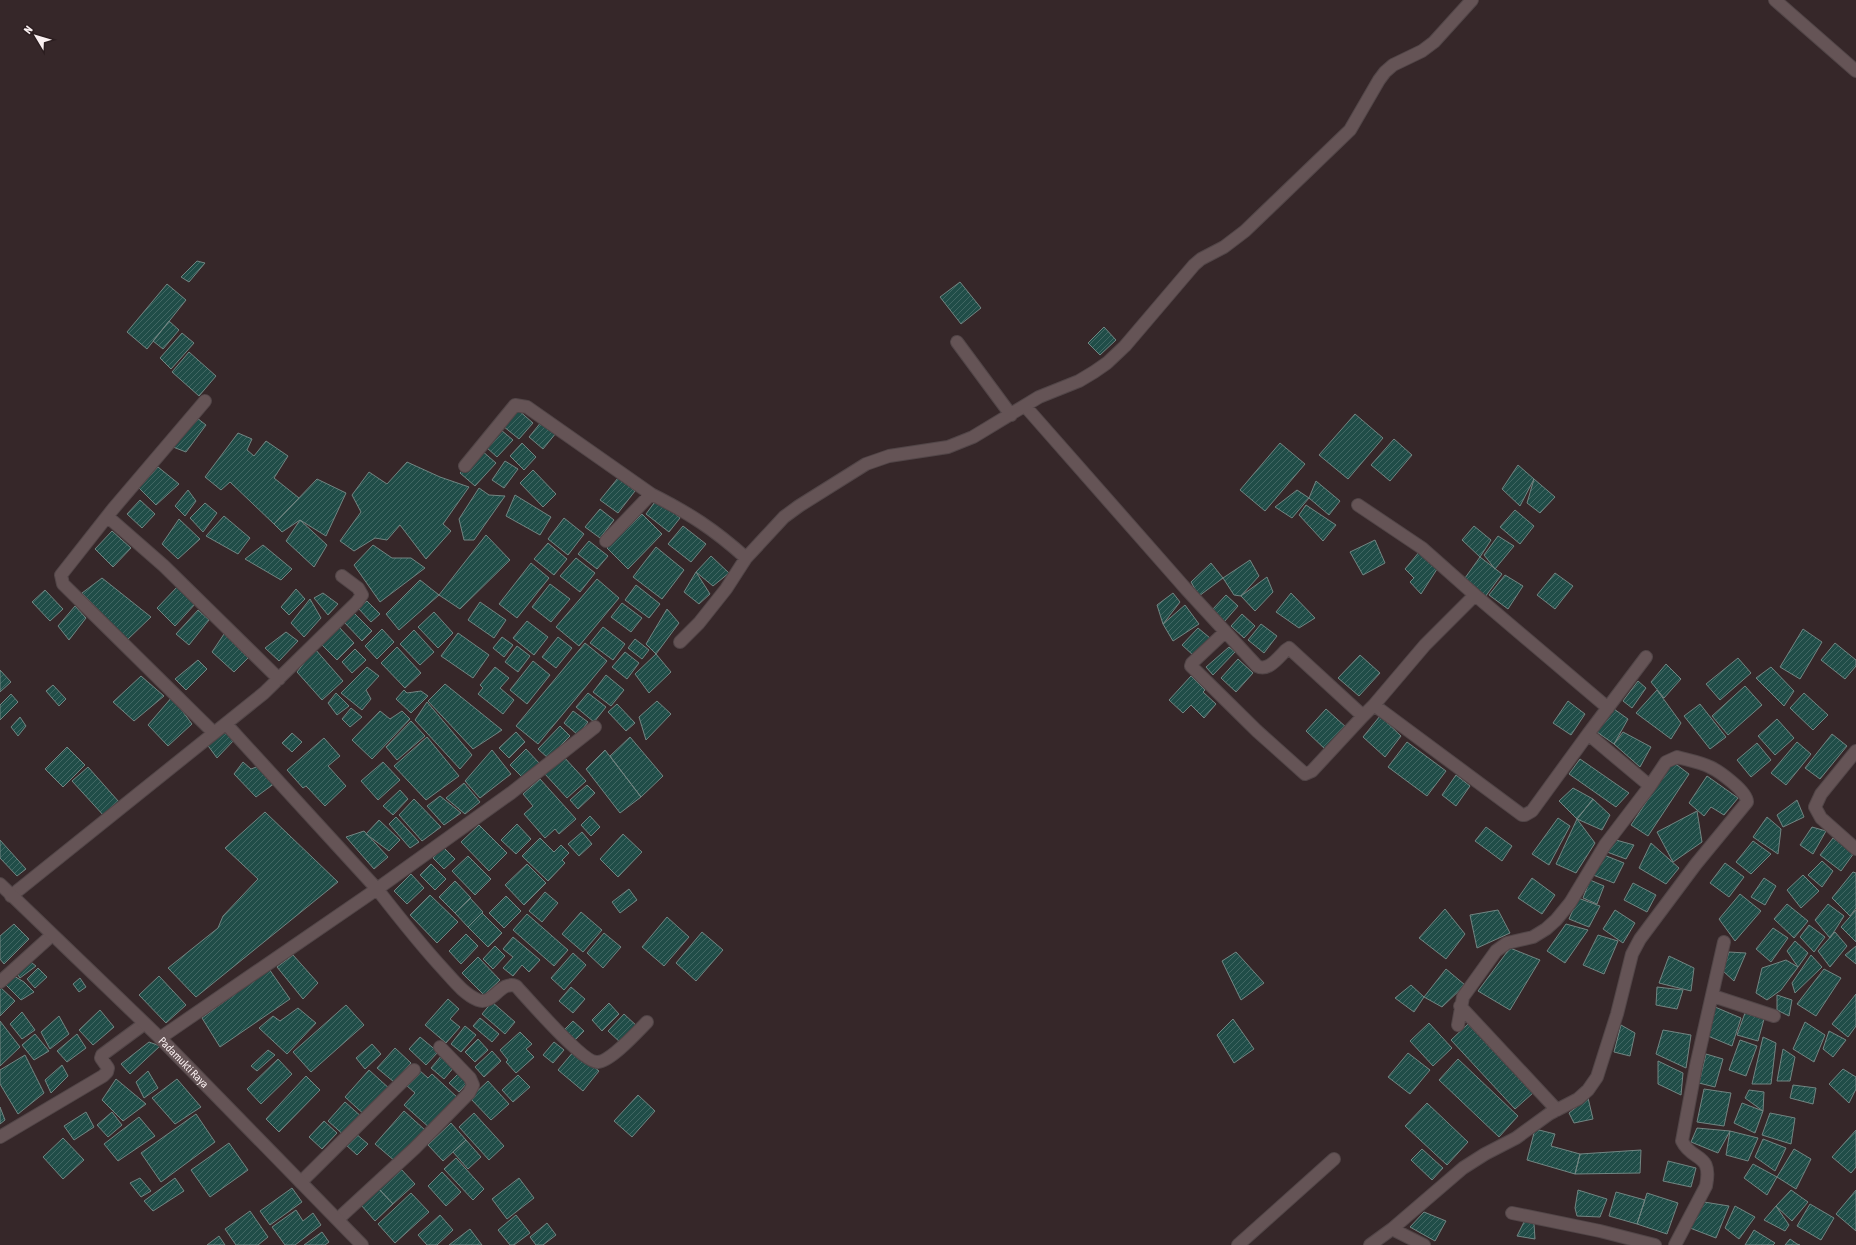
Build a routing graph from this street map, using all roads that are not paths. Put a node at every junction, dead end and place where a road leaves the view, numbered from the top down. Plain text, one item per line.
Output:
1 (1472, 0) edge
2 (1775, 0) edge
3 (1856, 71) edge
4 (957, 342) dead end
5 (204, 401) dead end
6 (1025, 406) junction
7 (1011, 415) junction
8 (464, 466) dead end
9 (651, 494) junction
10 (1358, 505) dead end
11 (108, 517) junction
12 (606, 540) dead end
13 (746, 558) junction
14 (342, 576) dead end
15 (1475, 594) junction
16 (1225, 632) junction
17 (680, 642) dead end
18 (1646, 657) dead end
19 (279, 679) junction
20 (1374, 705) junction
21 (1608, 708) junction
22 (1363, 716) junction
23 (226, 724) junction
24 (595, 726) dead end
25 (214, 733) junction
26 (1588, 734) junction
27 (1856, 751) edge
28 (1650, 786) junction
29 (1856, 849) edge
30 (0, 884) edge
31 (376, 889) junction
32 (11, 896) junction
33 (52, 935) junction
34 (1724, 942) dead end
35 (0, 982) edge
36 (1713, 996) junction
37 (1460, 1006) junction
38 (1774, 1016) dead end
39 (647, 1022) dead end
40 (144, 1024) junction
41 (1458, 1025) dead end
42 (160, 1038) junction
43 (440, 1047) dead end
44 (414, 1070) dead end
45 (1558, 1110) junction
46 (0, 1137) edge
47 (1334, 1159) dead end
48 (301, 1182) junction
49 (1512, 1213) dead end
50 (338, 1219) junction
51 (1392, 1229) junction
52 (362, 1245) edge
53 (1238, 1245) edge
54 (1370, 1245) edge
55 (1424, 1245) edge
56 (1655, 1245) edge
57 (1675, 1245) edge

1 - 6 street
2 - 3 street
4 - 7 street
5 - 11 street
6 - 7 street
6 - 16 street
7 - 13 street
8 - 9 street
9 - 12 street
9 - 13 street
10 - 15 street
11 - 19 street
11 - 25 street
13 - 17 street
14 - 19 street
15 - 20 street
15 - 21 street
16 - 22 street
16 - 22 street
18 - 21 street
19 - 23 street
20 - 22 street
20 - 26 street
21 - 26 street
23 - 25 street
23 - 31 street
24 - 31 street
25 - 32 street
26 - 28 street
27 - 29 street
28 - 37 street
28 - 45 street
30 - 32 street, Padamukti Raya
31 - 39 street
31 - 42 street
32 - 33 street, Padamukti Raya
33 - 35 street
33 - 40 street, Padamukti Raya
34 - 36 street
36 - 38 street
36 - 57 street
37 - 41 street
37 - 45 street
40 - 42 street, Padamukti Raya
40 - 46 street
42 - 48 street, Padamukti Raya
43 - 50 street
44 - 48 street
45 - 51 street
47 - 53 street
48 - 50 street, Padamukti Raya
49 - 56 street
50 - 52 street, Padamukti Raya
51 - 54 street
51 - 55 street

